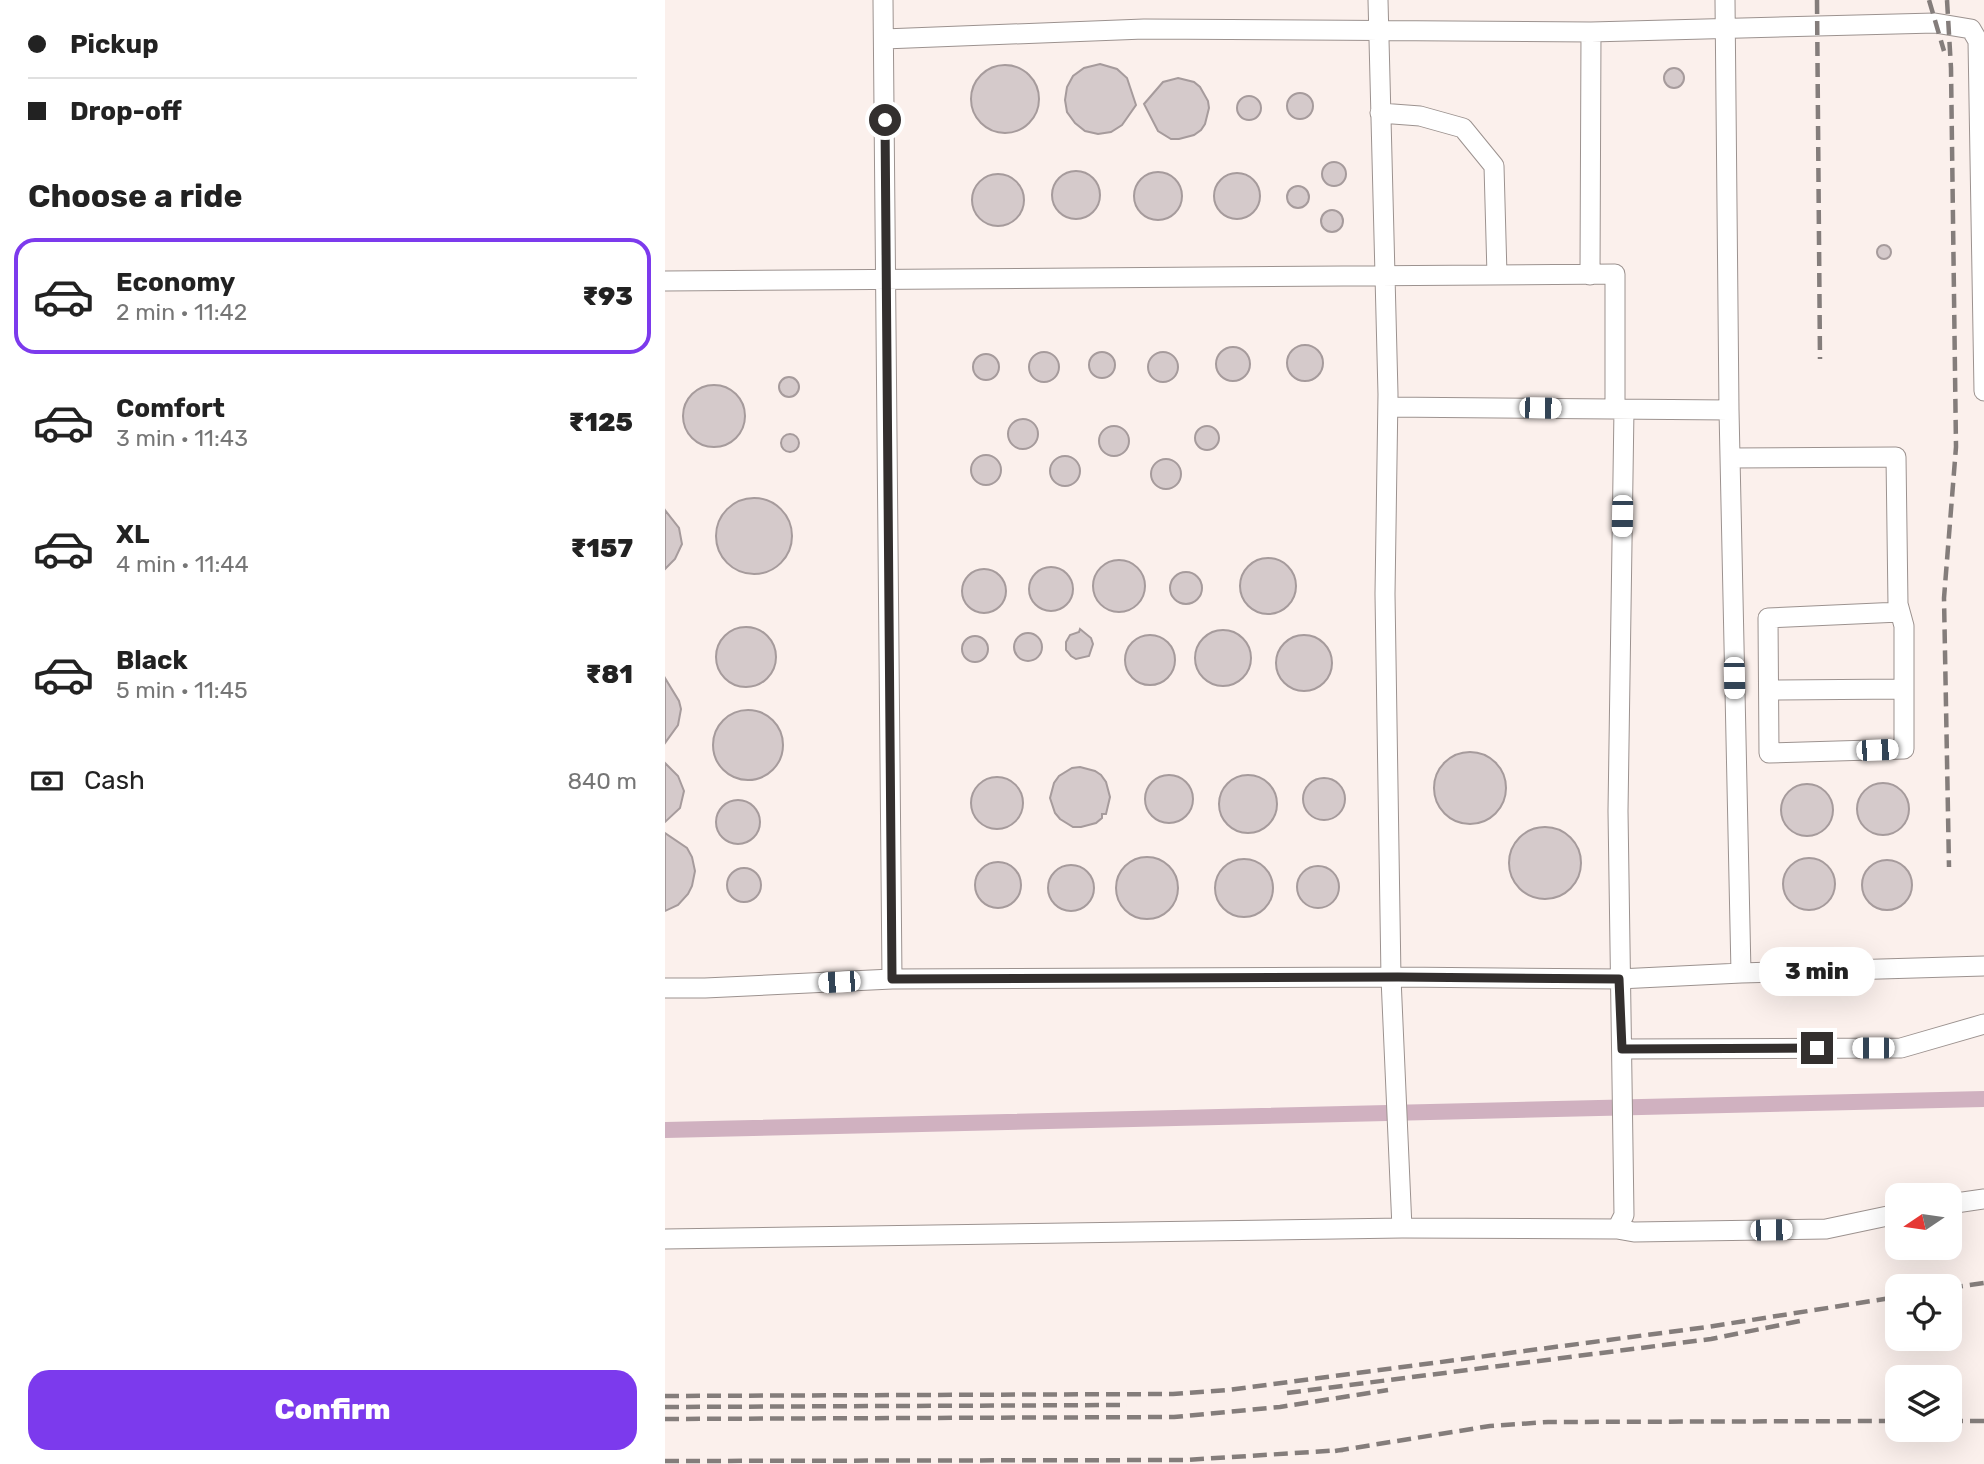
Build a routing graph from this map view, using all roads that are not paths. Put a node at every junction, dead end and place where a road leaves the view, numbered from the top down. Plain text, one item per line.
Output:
1 (883, 0) edge
2 (1378, 0) edge
3 (1725, 0) edge
4 (1726, 28) junction
5 (1378, 31) junction
6 (1591, 32) junction
7 (1979, 36) edge
8 (884, 39) junction
9 (1380, 113) junction
10 (1385, 275) junction
11 (1497, 275) junction
12 (1590, 275) junction
13 (887, 280) junction
14 (665, 281) edge
15 (1984, 391) edge
16 (1388, 407) junction
17 (1620, 409) junction
18 (1729, 410) junction
19 (1730, 458) junction
20 (1900, 612) junction
21 (1904, 689) junction
22 (1769, 690) junction
23 (1984, 966) edge
24 (1741, 974) junction
25 (1391, 978) junction
26 (892, 979) junction
27 (1619, 979) junction
28 (665, 988) edge
29 (1984, 1024) edge
30 (1622, 1049) junction
31 (1984, 1199) edge
32 (1962, 1202) edge
33 (1885, 1217) edge
34 (1402, 1228) junction
35 (1617, 1229) junction
36 (665, 1239) edge

1 - 8 street
2 - 5 street
3 - 4 street
4 - 6 street
4 - 7 street
4 - 18 street
5 - 6 street
5 - 8 street
5 - 9 street
6 - 12 street
7 - 15 street
8 - 13 street
9 - 10 street
9 - 11 street
10 - 11 street
10 - 13 street
10 - 16 street
11 - 12 street
12 - 17 street
13 - 14 street
13 - 26 street
16 - 17 street
16 - 25 street
17 - 18 street
17 - 27 street
18 - 19 street
19 - 20 street
19 - 24 street
20 - 21 street
20 - 22 street
21 - 22 street
21 - 22 street
23 - 24 street
24 - 27 street
25 - 26 street
25 - 27 street
25 - 34 street
26 - 28 street
27 - 30 street
29 - 30 street
30 - 35 street
31 - 32 street
33 - 35 street
34 - 35 street
34 - 36 street

